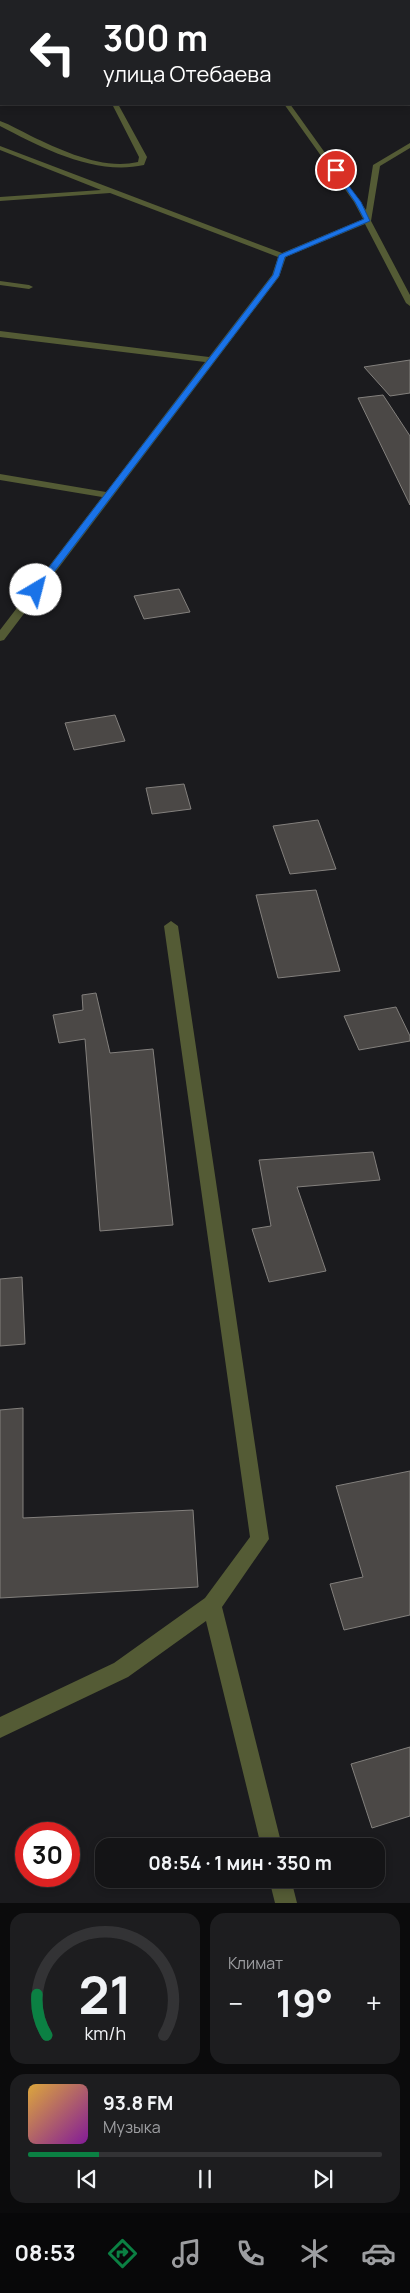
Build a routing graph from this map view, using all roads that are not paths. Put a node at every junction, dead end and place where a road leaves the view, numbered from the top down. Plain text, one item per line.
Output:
1 (116, 105) edge
2 (288, 105) edge
3 (0, 123) edge
4 (410, 145) edge
5 (0, 148) edge
6 (111, 191) junction
7 (0, 199) edge
8 (368, 220) junction
9 (282, 256) junction
10 (0, 283) edge
11 (29, 287) dead end
12 (410, 303) edge
13 (0, 334) edge
14 (212, 360) junction
15 (0, 477) edge
16 (108, 495) junction
17 (0, 638) edge
18 (171, 926) dead end
19 (212, 1605) junction
20 (0, 1728) edge
21 (270, 1838) edge
22 (282, 1888) edge
23 (286, 1903) edge

1 - 3 street
2 - 8 street
4 - 8 street
5 - 6 street
6 - 7 street
6 - 9 street
8 - 9 street
8 - 12 street
9 - 14 street
10 - 11 street
13 - 14 street
14 - 16 street
15 - 16 street
16 - 17 street
18 - 19 street
19 - 20 street
19 - 21 street
22 - 23 street

